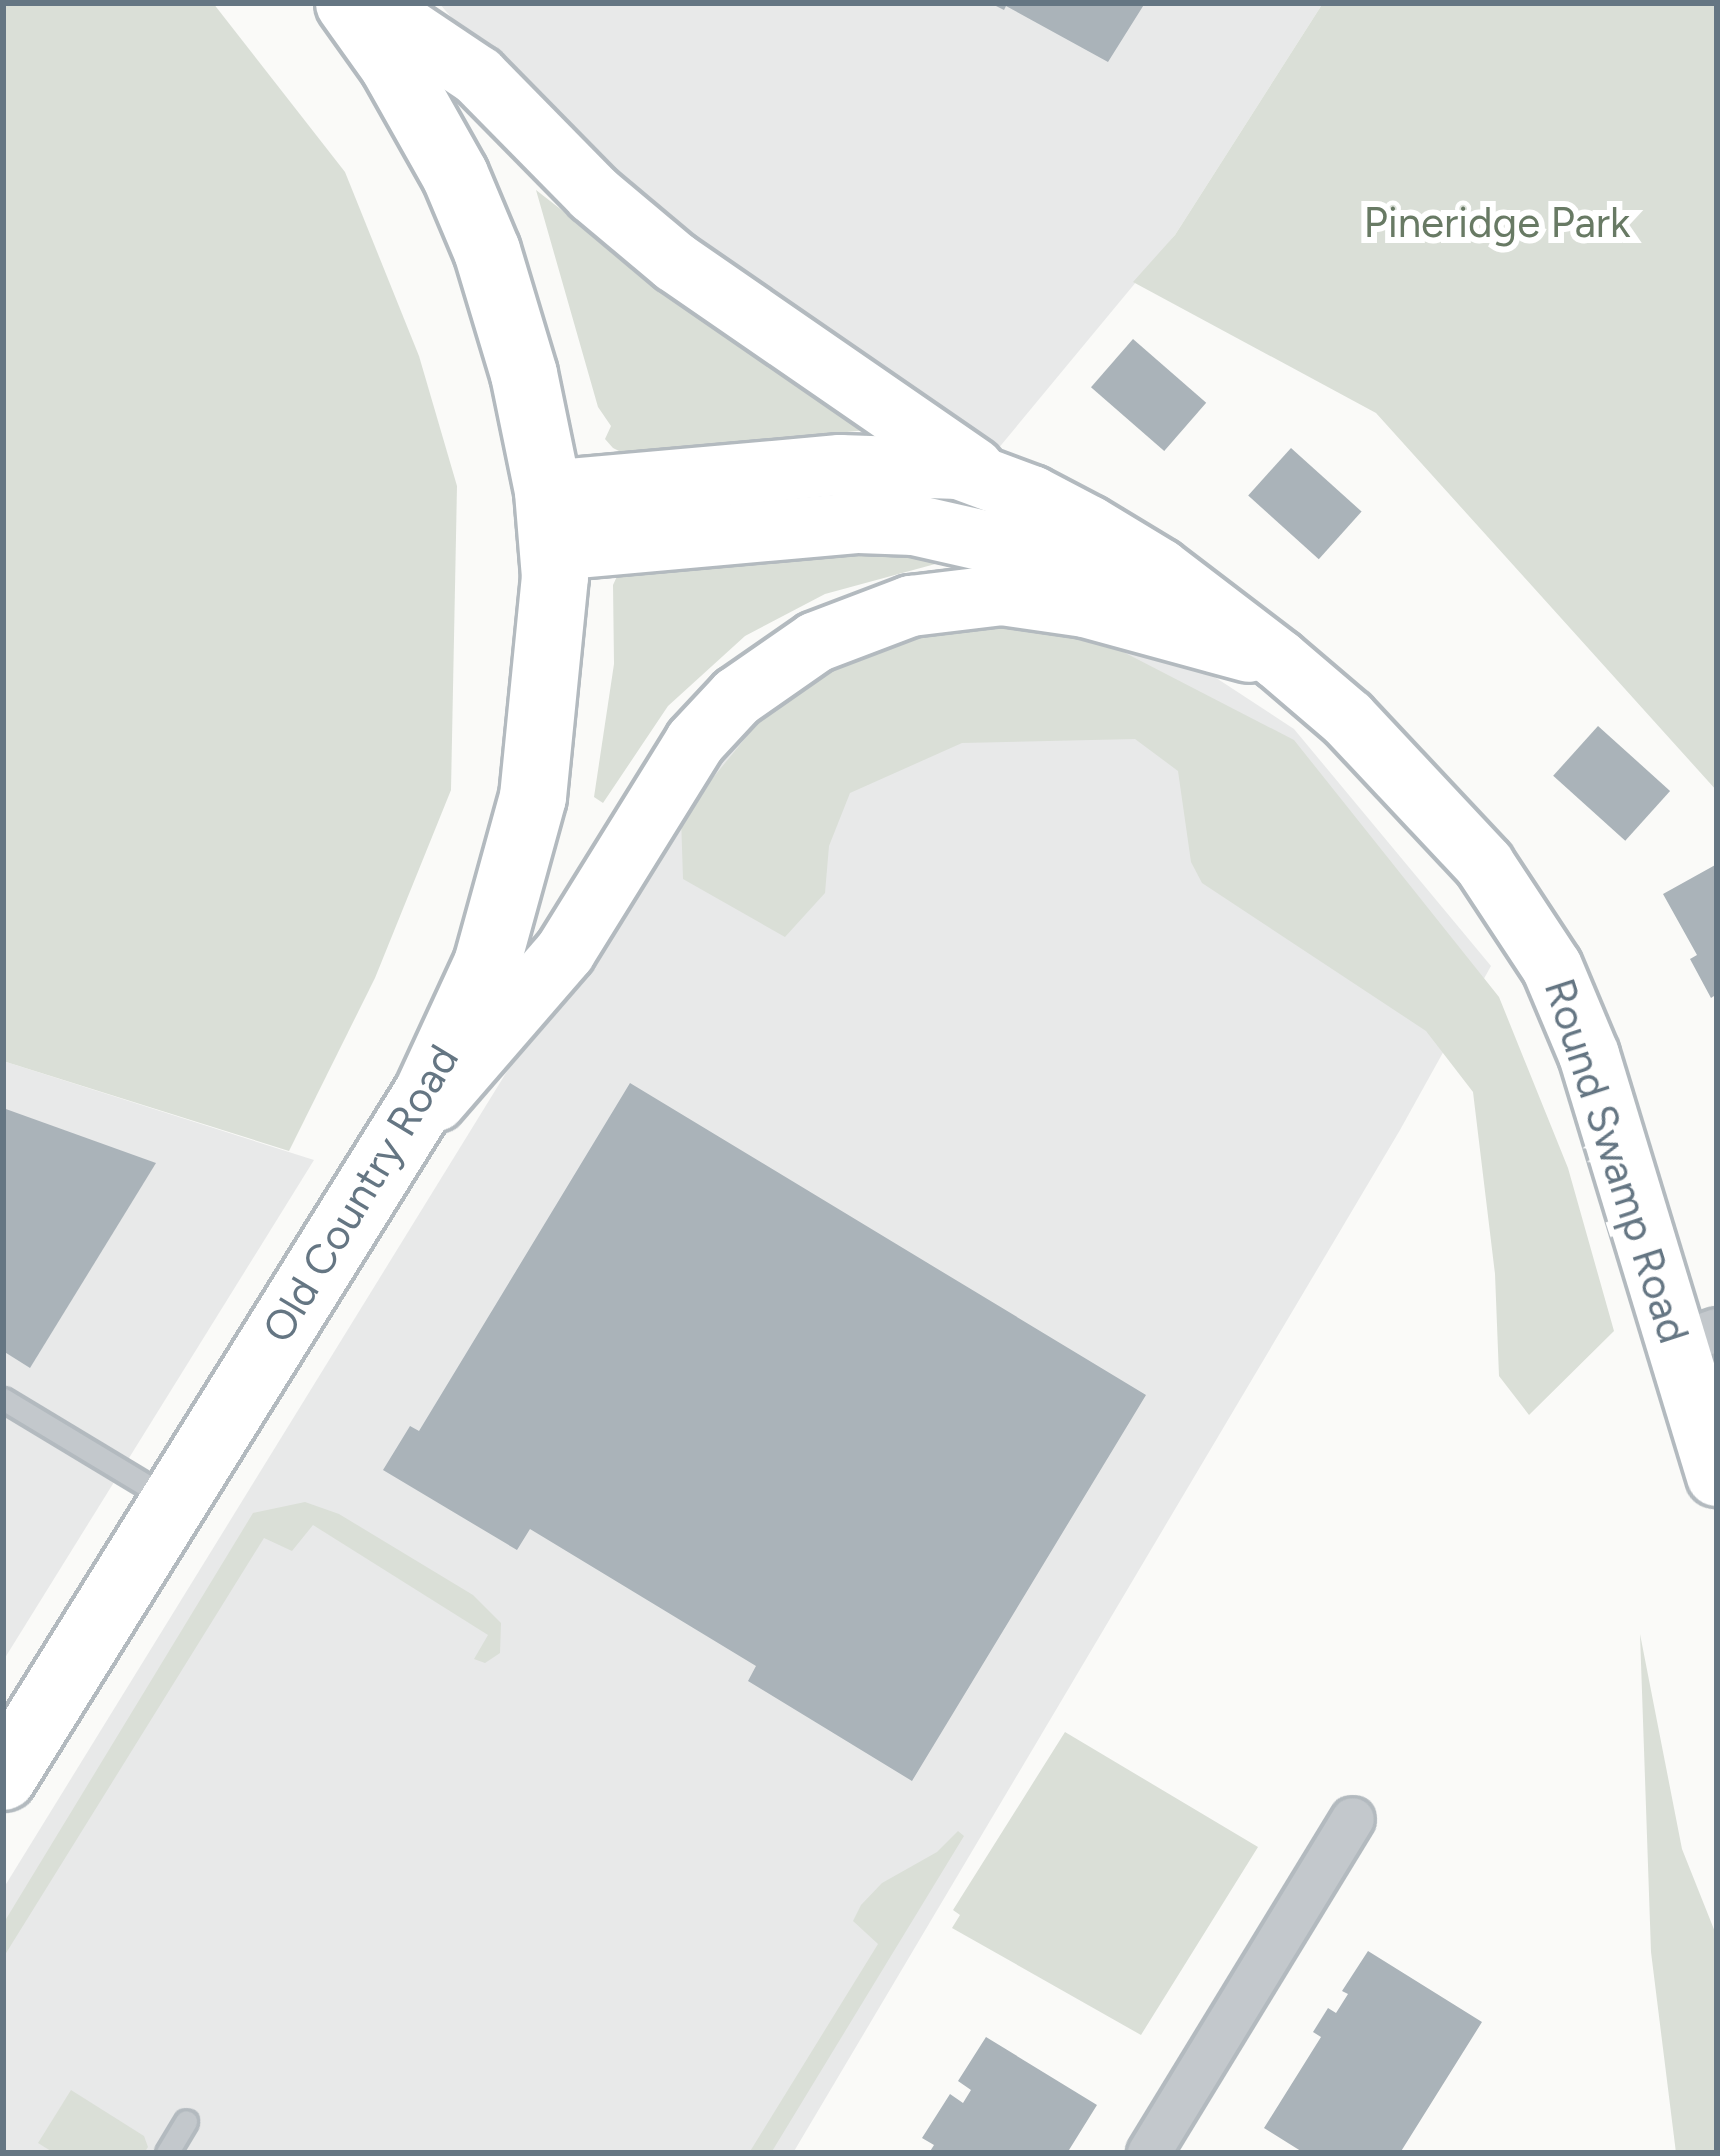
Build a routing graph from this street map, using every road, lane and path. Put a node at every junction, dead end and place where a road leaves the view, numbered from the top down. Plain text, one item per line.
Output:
1 (350, 3) edge
2 (369, 3) edge
3 (984, 476) junction
4 (551, 521) junction
5 (1279, 660) junction
6 (397, 1147) junction
7 (1697, 1337) edge
8 (3, 1399) edge
9 (1717, 1476) edge
10 (172, 1502) junction
11 (3, 1777) edge
12 (1353, 1820) dead end
13 (186, 2121) dead end
14 (167, 2153) edge
15 (1149, 2153) edge

1 - 4 main road
2 - 3 main road
3 - 4 main road, Round Swamp Road
3 - 5 main road, Round Swamp Road
4 - 5 main road, Round Swamp Road
4 - 6 main road, Old Country Road
5 - 6 main road
5 - 7 main road, Round Swamp Road
6 - 10 main road, Old Country Road
7 - 9 main road, Round Swamp Road
8 - 10 lane
10 - 11 main road, Old Country Road
12 - 15 street
13 - 14 lane

